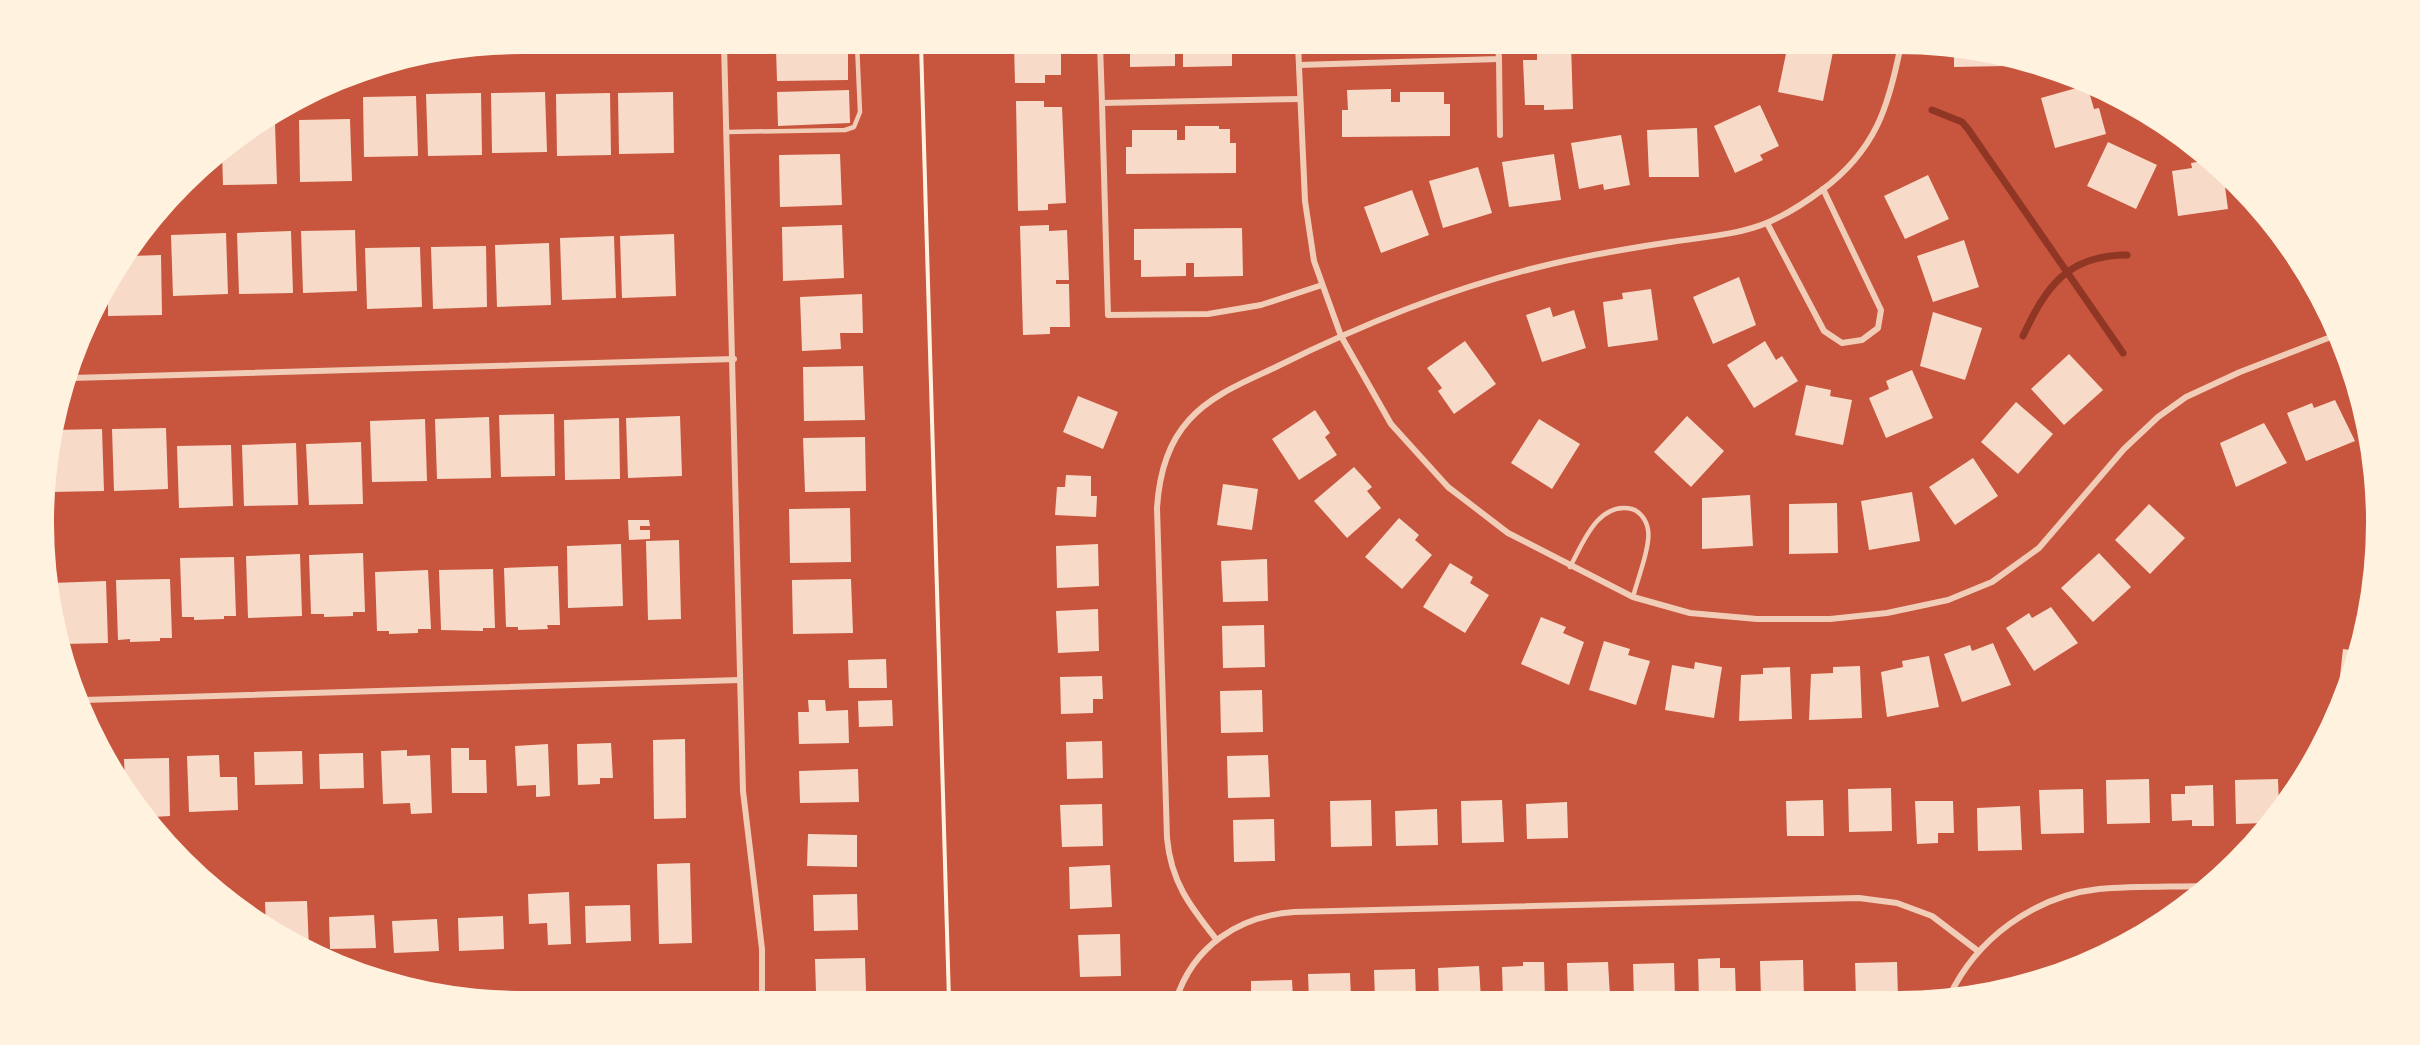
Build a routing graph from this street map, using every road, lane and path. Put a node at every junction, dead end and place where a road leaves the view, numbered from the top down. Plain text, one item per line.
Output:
1 (724, 54) edge
2 (857, 54) edge
3 (921, 54) edge
4 (1100, 54) edge
5 (1299, 54) edge
6 (1499, 54) edge
7 (1899, 54) edge
8 (1499, 59) junction
9 (1299, 65) junction
10 (1300, 99) junction
11 (1102, 103) junction
12 (727, 132) junction
13 (1500, 135) dead end
14 (1823, 189) junction
15 (1767, 223) junction
16 (1322, 285) junction
17 (1341, 336) junction
18 (2328, 338) edge
19 (734, 359) junction
20 (77, 378) edge
21 (1570, 567) junction
22 (1633, 597) junction
23 (740, 680) junction
24 (89, 700) edge
25 (2192, 886) edge
26 (1216, 939) junction
27 (1978, 951) junction
28 (1955, 987) edge
29 (762, 991) edge
30 (949, 991) edge
31 (1181, 991) edge

1 - 12 street
2 - 12 lane
3 - 30 path
4 - 11 street
5 - 9 street
6 - 8 street
7 - 14 street
8 - 9 street
8 - 13 street
9 - 10 street
10 - 11 street
10 - 16 street
11 - 16 street
12 - 19 street
14 - 15 street
14 - 15 street
15 - 17 street
16 - 17 street
17 - 21 street
17 - 26 street
18 - 22 street
19 - 20 street
19 - 23 street
21 - 22 street
21 - 22 lane
23 - 24 street
23 - 29 street
25 - 27 street
26 - 27 street
26 - 31 street
27 - 28 street

